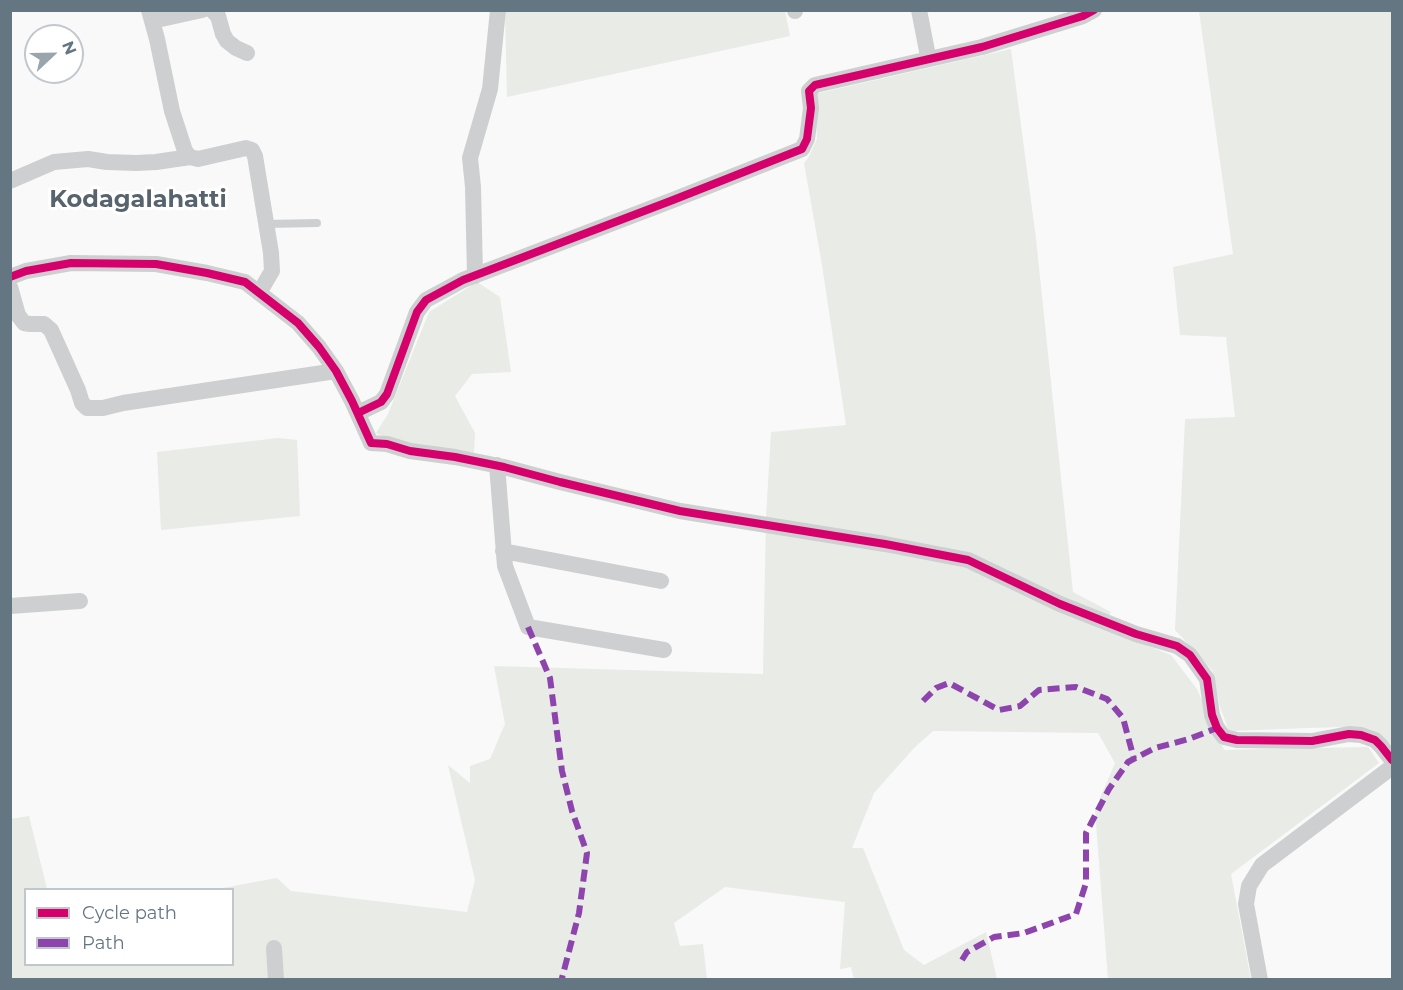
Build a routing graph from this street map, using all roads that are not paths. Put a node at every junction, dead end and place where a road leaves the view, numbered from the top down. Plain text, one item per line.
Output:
1 (498, 10) edge
2 (919, 10) edge
3 (1094, 10) edge
4 (213, 12) edge
5 (1053, 15) dead end
6 (151, 16) edge
7 (927, 51) junction
8 (247, 53) dead end
9 (820, 72) dead end
10 (190, 157) junction
11 (10, 181) edge
12 (266, 224) junction
13 (317, 224) dead end
14 (475, 276) junction
15 (10, 277) edge
16 (10, 287) edge
17 (259, 293) junction
18 (336, 371) junction
19 (358, 413) junction
20 (497, 465) junction
21 (503, 551) junction
22 (661, 581) dead end
23 (80, 601) dead end
24 (10, 606) edge
25 (664, 650) dead end
26 (1392, 760) edge
27 (1392, 767) edge
28 (274, 948) dead end
29 (276, 980) edge
30 (1260, 980) edge

1 - 14 street
2 - 7 street
3 - 14 street
4 - 6 street
4 - 8 street
5 - 7 street
6 - 10 street
7 - 9 street
10 - 11 street
10 - 12 street
12 - 13 lane
12 - 17 street
14 - 19 street
15 - 17 street
16 - 18 street
17 - 18 street
18 - 19 street
19 - 20 street
20 - 21 street
20 - 26 street
21 - 22 street
21 - 25 street
23 - 24 street
27 - 30 street
28 - 29 street

